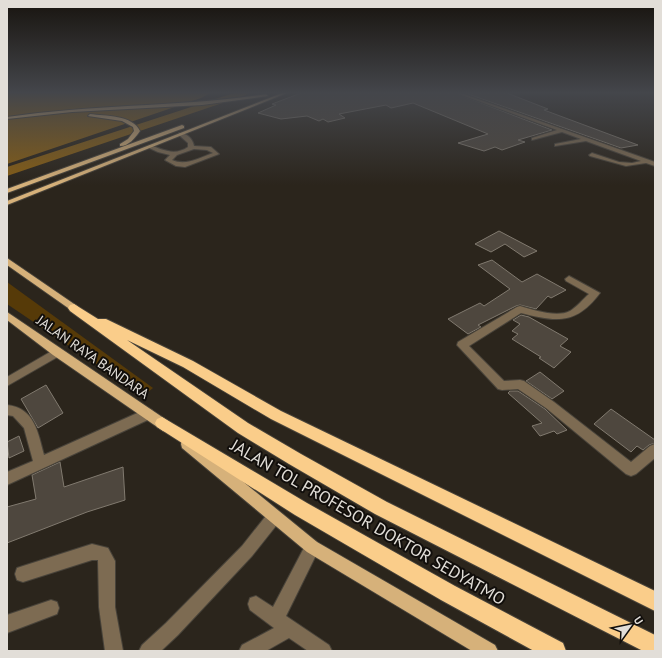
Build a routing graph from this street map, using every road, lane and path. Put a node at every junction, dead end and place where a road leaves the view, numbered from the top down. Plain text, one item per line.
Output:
1 (130, 124) edge
2 (191, 124) dead end
3 (201, 124) edge
4 (207, 124) edge
5 (540, 124) edge
6 (560, 131) junction
7 (181, 134) junction
8 (534, 139) dead end
9 (584, 140) junction
10 (557, 145) dead end
11 (150, 147) junction
12 (192, 148) junction
13 (174, 154) junction
14 (592, 155) dead end
15 (109, 156) junction
16 (646, 161) junction
17 (655, 164) edge
18 (7, 191) edge
19 (7, 197) edge
20 (7, 204) edge
21 (7, 261) edge
22 (568, 279) dead end
23 (74, 308) junction
24 (7, 315) edge
25 (57, 352) junction
26 (7, 382) edge
27 (7, 410) edge
28 (155, 419) junction
29 (655, 450) edge
30 (40, 463) junction
31 (7, 479) edge
32 (274, 517) junction
33 (312, 547) junction
34 (23, 574) dead end
35 (655, 601) edge
36 (256, 604) dead end
37 (51, 608) dead end
38 (7, 624) edge
39 (283, 624) junction
40 (655, 646) edge
41 (114, 651) edge
42 (148, 651) edge
43 (248, 651) edge
44 (323, 651) edge
45 (489, 651) edge
46 (555, 651) edge

1 - 15 main road
2 - 15 main road
3 - 15 main road
4 - 7 main road
5 - 6 street
6 - 8 street
6 - 9 street
7 - 11 main road
7 - 12 street
9 - 10 street
9 - 16 street
11 - 13 street
11 - 20 main road
12 - 13 street
12 - 13 street
14 - 16 street
15 - 18 main road
15 - 19 main road
16 - 17 street
21 - 23 main road, JALAN RAYA BANDARA
22 - 29 street
23 - 35 highway
23 - 40 highway, JALAN TOL PROFESOR DOKTOR SEDYATMO
24 - 25 main road, JALAN RAYA BANDARA
25 - 26 street
25 - 28 main road, JALAN RAYA BANDARA
27 - 30 street
28 - 30 street
28 - 32 main road, JALAN RAYA BANDARA
28 - 46 highway, JALAN TOL PROFESOR DOKTOR SEDYATMO
30 - 31 street
32 - 33 main road, JALAN RAYA BANDARA
32 - 42 street
33 - 39 street
33 - 45 main road, JALAN RAYA BANDARA
34 - 41 street
36 - 39 street
37 - 38 street
39 - 43 street
39 - 44 street

